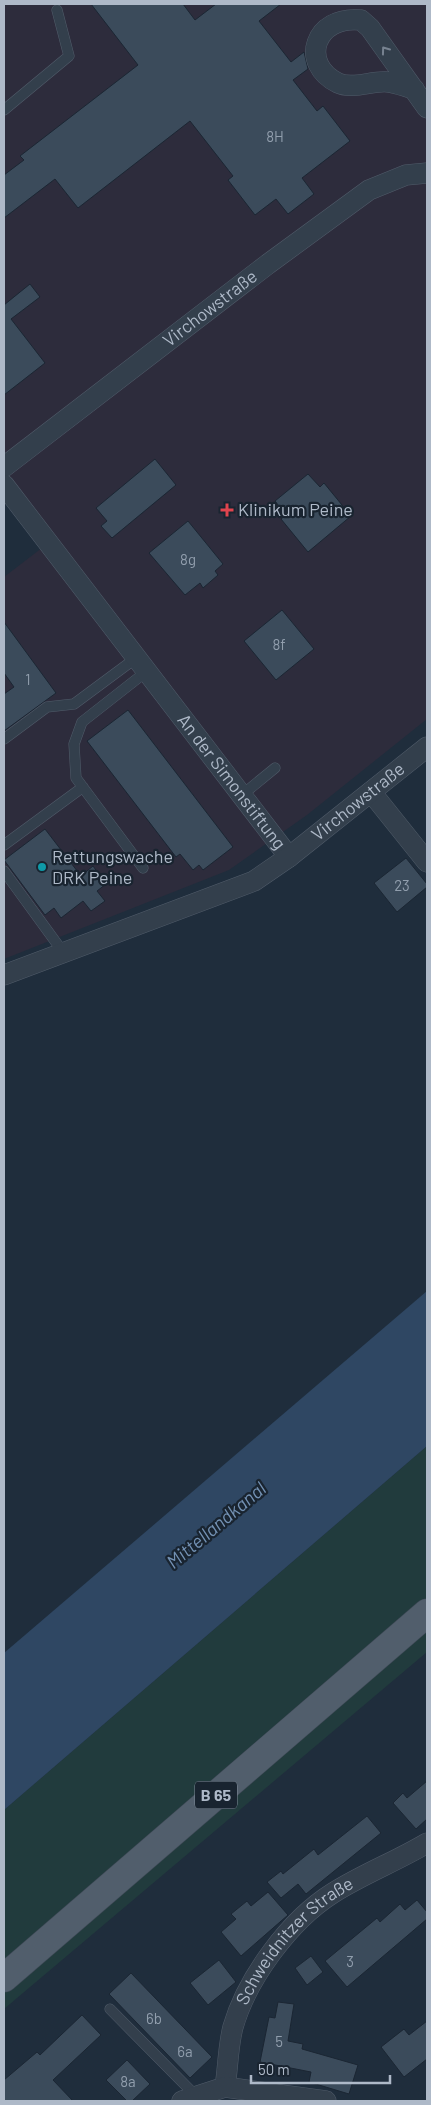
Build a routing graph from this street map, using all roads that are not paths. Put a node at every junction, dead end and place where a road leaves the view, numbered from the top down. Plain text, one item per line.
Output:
1 (57, 10) dead end
2 (414, 89) junction
3 (427, 108) edge
4 (4, 110) edge
5 (427, 173) edge
6 (4, 467) edge
7 (4, 485) edge
8 (142, 665) junction
9 (4, 739) edge
10 (427, 748) edge
11 (275, 768) dead end
12 (83, 787) junction
13 (371, 792) junction
14 (242, 795) junction
15 (4, 845) edge
16 (289, 857) junction
17 (427, 862) edge
18 (143, 868) dead end
19 (4, 871) edge
20 (63, 952) junction
21 (4, 975) edge
22 (427, 1613) edge
23 (427, 1843) edge
24 (4, 1978) edge
25 (110, 2009) dead end
26 (225, 2087) junction
27 (189, 2099) edge
28 (326, 2101) edge

1 - 4 lane
2 -> 2 street
2 - 3 street
5 - 6 street, Virchowstraße
7 - 8 street, An der Simonstiftung
8 - 9 lane
8 - 12 lane
8 - 14 street, An der Simonstiftung
10 - 13 street, Virchowstraße
11 - 14 lane
12 - 15 lane
12 - 18 lane
13 - 16 street, Virchowstraße
13 - 17 street
14 - 16 street, An der Simonstiftung
16 - 20 street, An der Simonstiftung
19 - 20 lane
20 - 21 street, An der Simonstiftung
22 - 24 main road, B 65
23 - 26 street, Schweidnitzer Straße
25 - 27 lane
26 - 27 street
26 - 28 street

